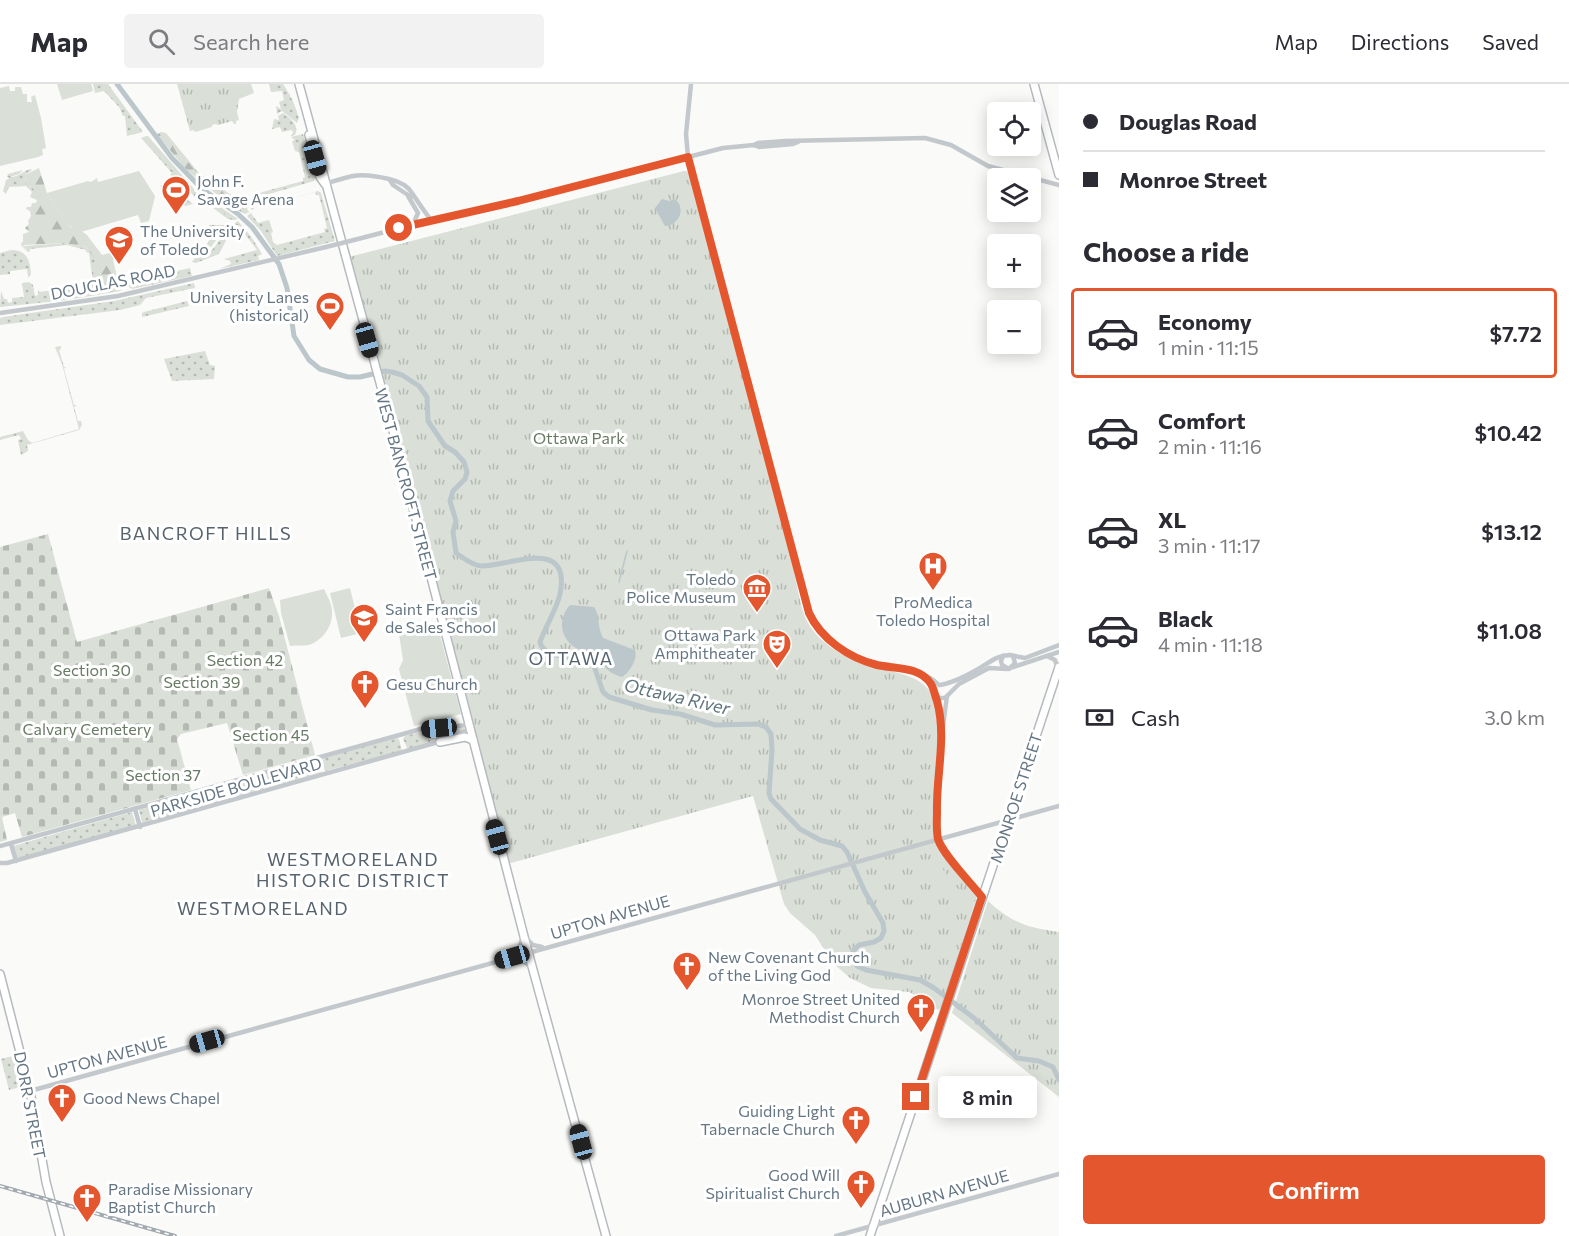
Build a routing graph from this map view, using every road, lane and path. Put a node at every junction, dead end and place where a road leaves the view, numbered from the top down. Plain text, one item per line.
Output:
1 (297, 84) edge
2 (691, 84) edge
3 (1034, 84) edge
4 (688, 157) junction
5 (1059, 175) edge
6 (390, 180) junction
7 (325, 184) junction
8 (1059, 185) edge
9 (408, 196) junction
10 (414, 198) junction
11 (430, 220) junction
12 (413, 224) junction
13 (2, 312) edge
14 (1059, 645) edge
15 (1059, 652) edge
16 (1010, 655) junction
17 (1004, 656) junction
18 (1044, 656) junction
19 (1009, 669) junction
20 (1058, 669) edge
21 (925, 677) junction
22 (940, 686) junction
23 (935, 694) junction
24 (947, 696) junction
25 (470, 727) junction
26 (941, 729) junction
27 (473, 740) junction
28 (440, 741) junction
29 (1059, 806) edge
30 (135, 809) junction
31 (1008, 820) junction
32 (140, 827) junction
33 (938, 839) junction
34 (11, 843) junction
35 (0, 846) edge
36 (16, 861) junction
37 (0, 864) edge
38 (982, 897) junction
39 (523, 935) junction
40 (545, 948) junction
41 (528, 952) junction
42 (512, 957) junction
43 (532, 969) junction
44 (0, 974) edge
45 (30, 1090) junction
46 (1059, 1174) edge
47 (873, 1226) junction
48 (60, 1236) edge
49 (606, 1236) edge
50 (837, 1236) edge
51 (870, 1236) edge

1 - 7 main road, WEST BANCROFT STREET
1 - 7 main road, WEST BANCROFT STREET
2 - 4 street
3 - 5 main road
4 - 8 street, DOUGLAS ROAD
4 - 11 street, DOUGLAS ROAD
4 - 21 street
6 - 7 street
6 - 9 street
6 - 10 street
7 - 25 main road, WEST BANCROFT STREET
9 - 10 street
9 - 12 street
10 - 11 street
11 - 12 street, DOUGLAS ROAD
12 - 13 street, DOUGLAS ROAD, bridge
14 - 16 street
15 - 18 street
16 - 17 street
16 - 19 street
17 - 19 street
17 - 22 street
18 - 19 street
18 - 20 street
19 - 24 street
20 - 31 main road, MONROE STREET
21 - 22 street
21 - 23 street
22 - 23 street
22 - 24 street
23 - 24 street
23 - 26 street
24 - 26 street
25 - 27 main road, WEST BANCROFT STREET
25 - 28 street, PARKSIDE BOULEVARD
25 - 30 street, PARKSIDE BOULEVARD
26 - 33 street
27 - 28 main road
27 - 39 main road, WEST BANCROFT STREET
28 - 32 street, PARKSIDE BOULEVARD
29 - 31 street, UPTON AVENUE
30 - 32 street
30 - 34 street, PARKSIDE BOULEVARD
31 - 33 street, UPTON AVENUE
31 - 38 main road, MONROE STREET
32 - 36 street, PARKSIDE BOULEVARD
33 - 38 street
33 - 40 street, UPTON AVENUE
34 - 35 street, PARKSIDE BOULEVARD
34 - 36 street
36 - 37 street, PARKSIDE BOULEVARD
38 - 47 main road, MONROE STREET
39 - 40 street
39 - 41 main road, WEST BANCROFT STREET
39 - 42 street
40 - 41 street, UPTON AVENUE
41 - 42 street, UPTON AVENUE
41 - 43 main road, WEST BANCROFT STREET
42 - 43 street
42 - 45 street, UPTON AVENUE
43 - 49 main road, WEST BANCROFT STREET
44 - 45 main road, DORR STREET
45 - 48 main road, DORR STREET
46 - 47 street, AUBURN AVENUE
47 - 50 street, AUBURN AVENUE
47 - 51 main road, MONROE STREET

